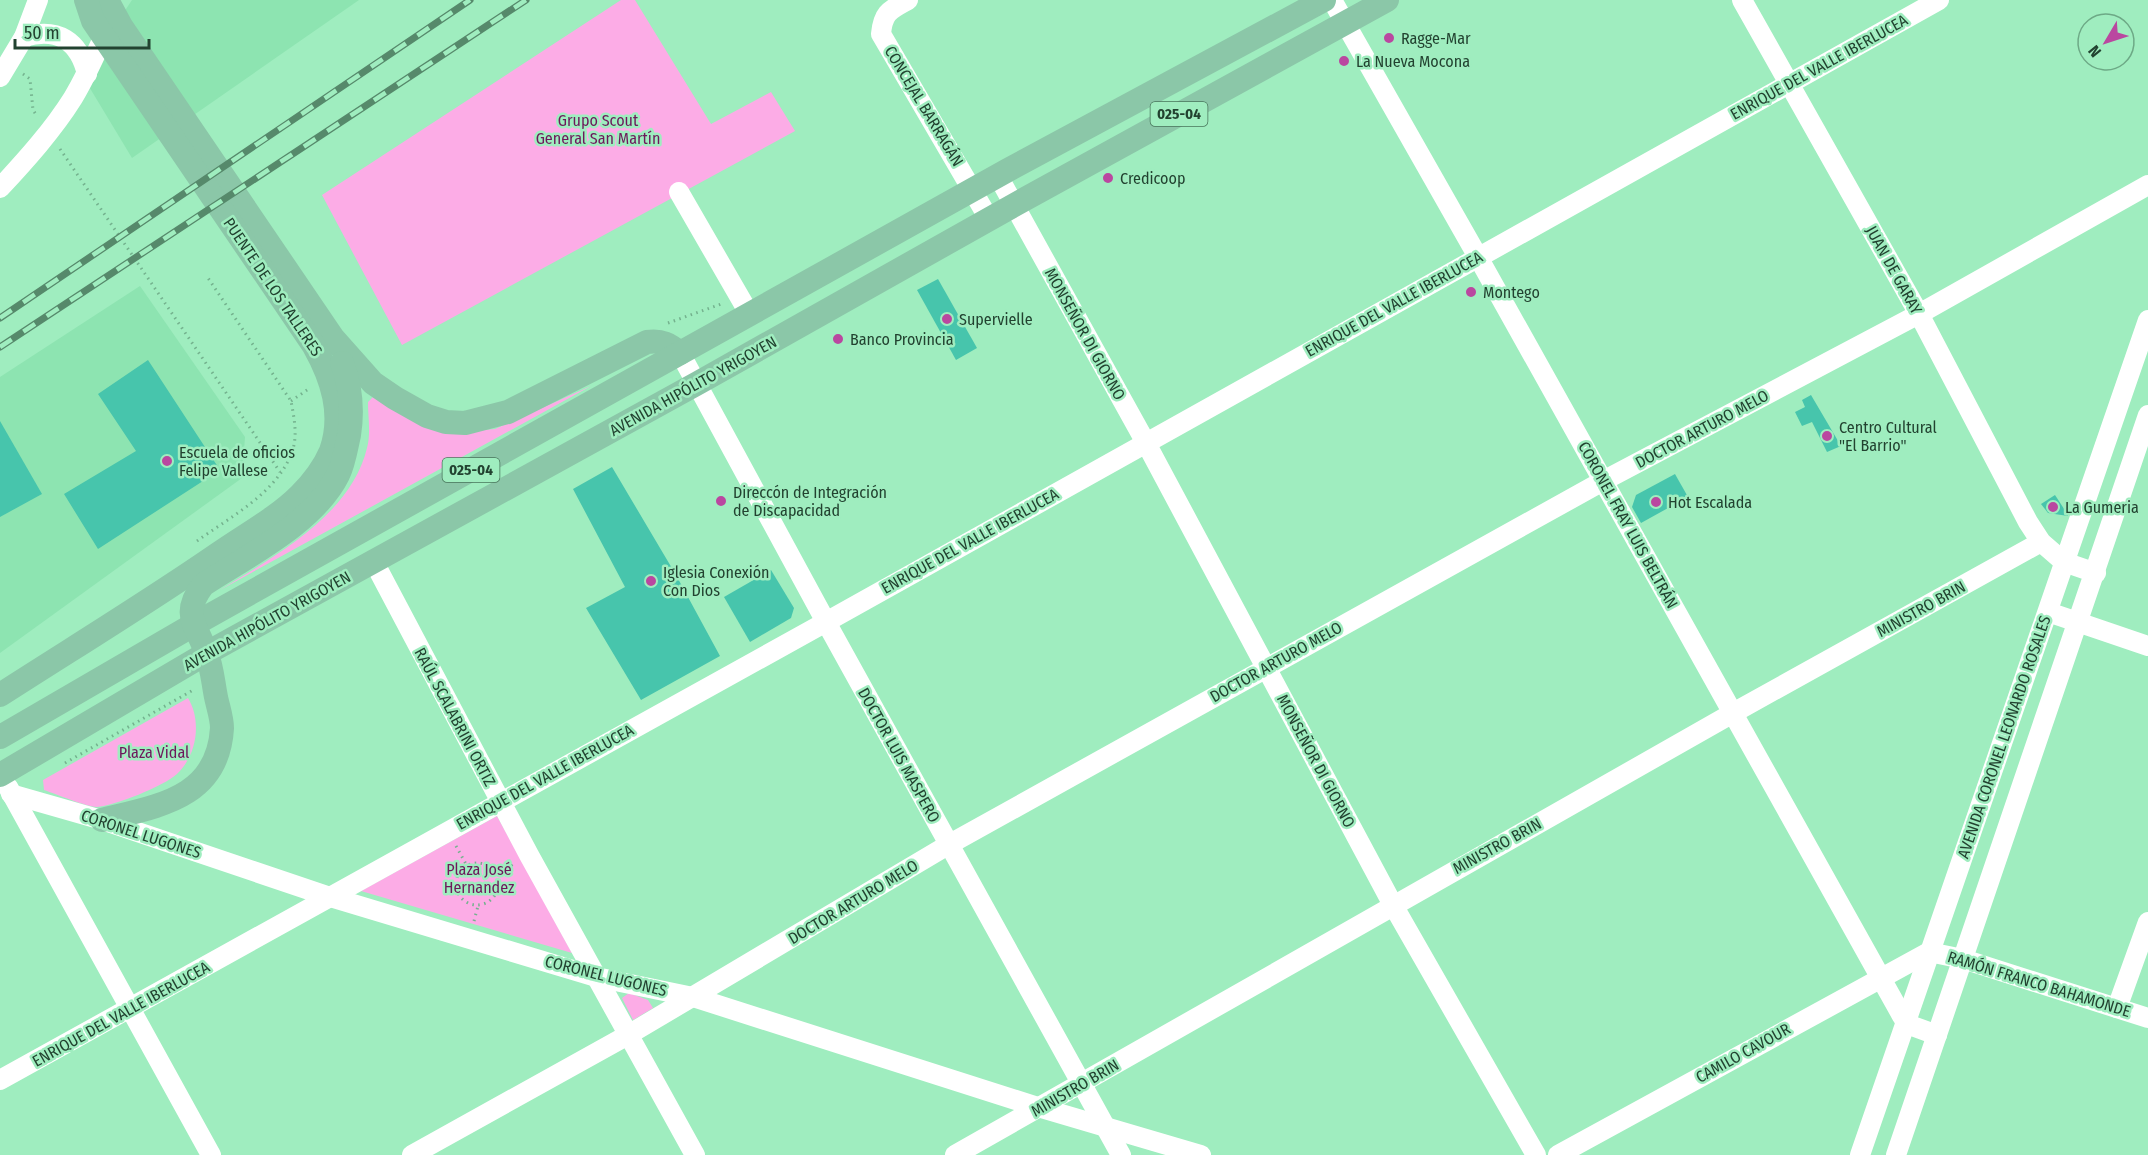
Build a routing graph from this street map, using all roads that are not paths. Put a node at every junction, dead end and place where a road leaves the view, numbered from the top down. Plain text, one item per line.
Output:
1 (38, 0) edge
2 (86, 0) edge
3 (107, 0) edge
4 (119, 0) edge
5 (908, 0) edge
6 (1324, 0) edge
7 (1332, 0) edge
8 (1387, 0) edge
9 (1742, 0) edge
10 (1939, 0) edge
11 (1345, 23) junction
12 (24, 37) junction
13 (87, 74) junction
14 (0, 77) edge
15 (1790, 82) junction
16 (998, 176) junction
17 (2148, 185) edge
18 (0, 188) edge
19 (974, 190) junction
20 (679, 192) dead end
21 (1014, 205) junction
22 (989, 219) junction
23 (1478, 257) junction
24 (745, 306) junction
25 (1919, 314) junction
26 (2148, 320) edge
27 (333, 338) junction
28 (680, 353) junction
29 (698, 383) junction
30 (2148, 415) edge
31 (1146, 443) junction
32 (1603, 481) junction
33 (2042, 542) junction
34 (374, 562) junction
35 (2064, 562) junction
36 (2096, 573) junction
37 (199, 578) junction
38 (2048, 612) junction
39 (826, 622) junction
40 (2079, 623) junction
41 (193, 625) junction
42 (230, 640) junction
43 (2148, 646) edge
44 (207, 653) junction
45 (1266, 667) junction
46 (0, 695) edge
47 (1732, 713) junction
48 (222, 727) junction
49 (0, 737) edge
50 (3, 779) edge
51 (500, 802) junction
52 (102, 820) junction
53 (948, 845) junction
54 (330, 897) junction
55 (1393, 905) junction
56 (2148, 922) edge
57 (1929, 952) junction
58 (1963, 959) junction
59 (596, 977) junction
60 (1881, 978) junction
61 (693, 997) junction
62 (2117, 1008) junction
63 (130, 1009) junction
64 (2148, 1018) edge
65 (1906, 1023) junction
66 (628, 1035) junction
67 (1936, 1035) junction
68 (0, 1080) edge
69 (1082, 1085) junction
70 (1041, 1108) junction
71 (1106, 1128) junction
72 (212, 1155) edge
73 (412, 1155) edge
74 (695, 1155) edge
75 (955, 1155) edge
76 (1121, 1155) edge
77 (1201, 1155) edge
78 (1536, 1155) edge
79 (1558, 1155) edge
80 (1860, 1155) edge
81 (1896, 1155) edge

1 - 12 street
2 - 37 main road, PUENTE DE LOS TALLERES
3 - 27 main road, PUENTE DE LOS TALLERES
4 - 13 street
5 - 19 street, CONCEJAL BARRAGÁN
6 - 16 main road, AVENIDA HIPÓLITO YRIGOYEN / 025-04
7 - 11 street, CORONEL FRAY LUIS BELTRÁN
8 - 11 main road, AVENIDA HIPÓLITO YRIGOYEN / 025-04
9 - 15 street, JUAN DE GARAY
10 - 15 street, ENRIQUE DEL VALLE IBERLUCEA
11 - 21 main road, AVENIDA HIPÓLITO YRIGOYEN / 025-04
11 - 23 street, CORONEL FRAY LUIS BELTRÁN
12 - 13 street
12 - 14 street
13 - 18 street
15 - 23 street, ENRIQUE DEL VALLE IBERLUCEA
15 - 25 street, JUAN DE GARAY
16 - 19 main road, AVENIDA HIPÓLITO YRIGOYEN / 025-04
16 - 21 street, MONSEÑOR DI GIORNO
17 - 25 street, DOCTOR ARTURO MELO
19 - 22 street, CONCEJAL BARRAGÁN
19 - 24 main road, AVENIDA HIPÓLITO YRIGOYEN / 025-04
20 - 24 street
21 - 22 main road, AVENIDA HIPÓLITO YRIGOYEN / 025-04
21 - 31 street, MONSEÑOR DI GIORNO
22 - 29 main road, AVENIDA HIPÓLITO YRIGOYEN / 025-04
23 - 31 street, ENRIQUE DEL VALLE IBERLUCEA
23 - 32 street, CORONEL FRAY LUIS BELTRÁN
24 - 28 main road, AVENIDA HIPÓLITO YRIGOYEN / 025-04
25 - 32 street, DOCTOR ARTURO MELO
25 - 33 street, JUAN DE GARAY
26 - 35 street, AVENIDA CORONEL LEONARDO ROSALES
27 - 28 main road, PUENTE DE LOS TALLERES
27 - 37 main road, PUENTE DE LOS TALLERES
28 - 29 street, DOCTOR LUIS MASPERO
28 - 41 main road, AVENIDA HIPÓLITO YRIGOYEN / 025-04
29 - 34 main road, AVENIDA HIPÓLITO YRIGOYEN / 025-04
29 - 39 street, DOCTOR LUIS MASPERO
30 - 36 street, AVENIDA CORONEL LEONARDO ROSALES
31 - 39 street, ENRIQUE DEL VALLE IBERLUCEA
31 - 45 street, MONSEÑOR DI GIORNO
32 - 45 street, DOCTOR ARTURO MELO
32 - 47 street, CORONEL FRAY LUIS BELTRÁN
33 - 35 street, JUAN DE GARAY
33 - 47 street, MINISTRO BRIN
34 - 42 main road, AVENIDA HIPÓLITO YRIGOYEN / 025-04
34 - 51 street, RAÚL SCALABRINI ORTIZ
35 - 36 street
35 - 38 street, AVENIDA CORONEL LEONARDO ROSALES
36 - 40 street, AVENIDA CORONEL LEONARDO ROSALES
37 - 41 main road
37 - 46 main road, PUENTE DE LOS TALLERES
38 - 40 street
38 - 57 street, AVENIDA CORONEL LEONARDO ROSALES
39 - 51 street, ENRIQUE DEL VALLE IBERLUCEA
39 - 53 street, DOCTOR LUIS MASPERO
40 - 43 street
40 - 58 street, AVENIDA CORONEL LEONARDO ROSALES
41 - 44 main road
41 - 49 main road, AVENIDA HIPÓLITO YRIGOYEN / 025-04
42 - 44 main road, AVENIDA HIPÓLITO YRIGOYEN / 025-04
42 - 48 main road
44 - 48 main road
44 - 50 main road, AVENIDA HIPÓLITO YRIGOYEN / 025-04
45 - 53 street, DOCTOR ARTURO MELO
45 - 55 street, MONSEÑOR DI GIORNO
47 - 55 street, MINISTRO BRIN
47 - 60 street, CORONEL FRAY LUIS BELTRÁN
48 - 52 main road
50 - 52 street, CORONEL LUGONES
50 - 63 street
51 - 54 street, ENRIQUE DEL VALLE IBERLUCEA
51 - 59 street, RAÚL SCALABRINI ORTIZ
52 - 54 street, CORONEL LUGONES
53 - 61 street, DOCTOR ARTURO MELO
53 - 69 street, DOCTOR LUIS MASPERO
54 - 59 street, CORONEL LUGONES
54 - 63 street, ENRIQUE DEL VALLE IBERLUCEA
55 - 69 street, MINISTRO BRIN
55 - 78 street, MONSEÑOR DI GIORNO
56 - 62 street
57 - 58 street, RAMÓN FRANCO BAHAMONDE
57 - 60 street, CAMILO CAVOUR
57 - 65 street, AVENIDA CORONEL LEONARDO ROSALES
58 - 62 street, RAMÓN FRANCO BAHAMONDE
58 - 67 street, AVENIDA CORONEL LEONARDO ROSALES
59 - 61 street, CORONEL LUGONES
59 - 66 street, RAÚL SCALABRINI ORTIZ
60 - 65 street, CORONEL FRAY LUIS BELTRÁN
60 - 79 street, CAMILO CAVOUR
61 - 66 street, DOCTOR ARTURO MELO
61 - 70 street, CORONEL LUGONES
62 - 64 street, RAMÓN FRANCO BAHAMONDE
63 - 68 street, ENRIQUE DEL VALLE IBERLUCEA
63 - 72 street
65 - 67 street
65 - 80 street, AVENIDA CORONEL LEONARDO ROSALES
66 - 73 street, DOCTOR ARTURO MELO
66 - 74 street, RAÚL SCALABRINI ORTIZ
67 - 81 street, AVENIDA CORONEL LEONARDO ROSALES
69 - 70 street, MINISTRO BRIN
69 - 71 street, DOCTOR LUIS MASPERO
70 - 71 street, CORONEL LUGONES
70 - 75 street, MINISTRO BRIN
71 - 76 street, DOCTOR LUIS MASPERO
71 - 77 street, CORONEL LUGONES

